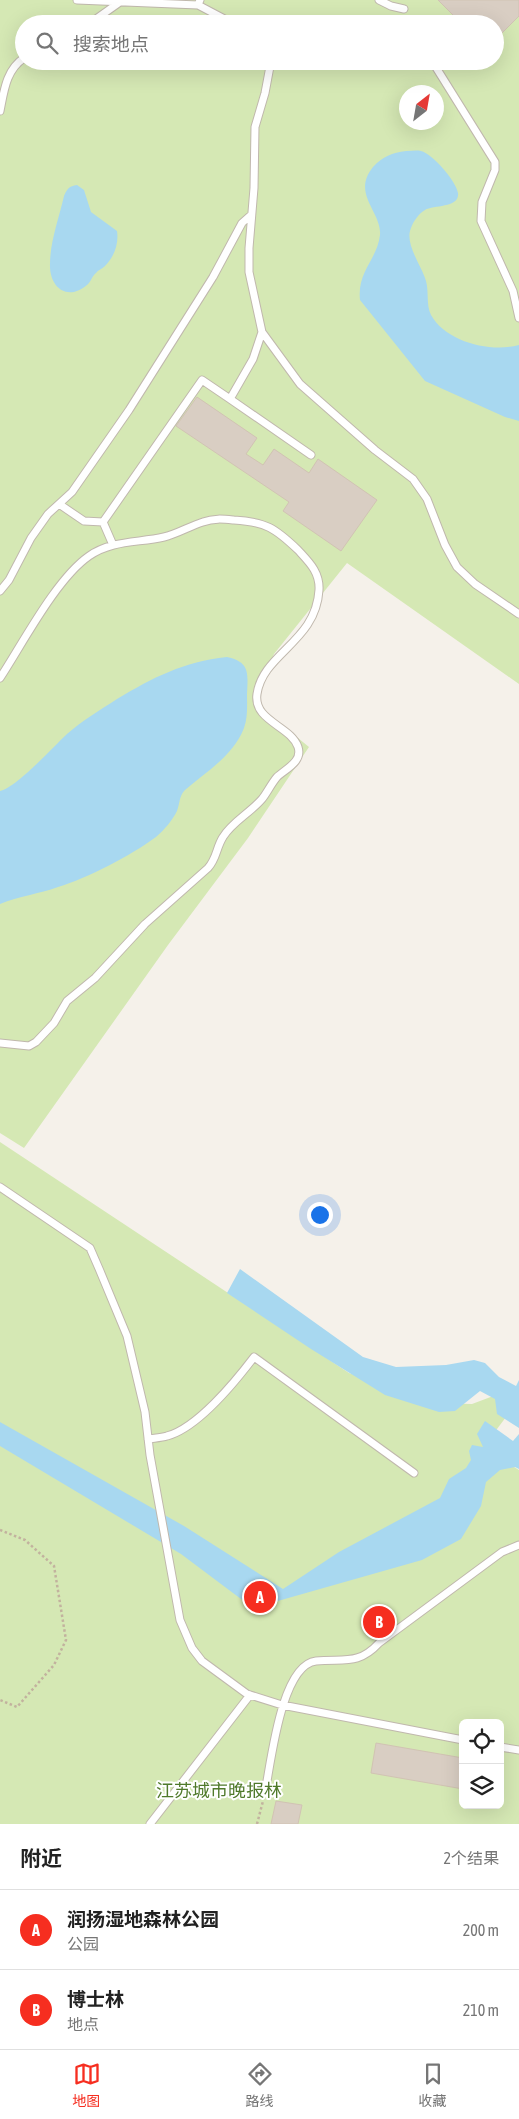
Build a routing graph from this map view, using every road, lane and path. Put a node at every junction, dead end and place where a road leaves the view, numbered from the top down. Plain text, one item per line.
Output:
1 (77, 0) edge
2 (379, 0) edge
3 (95, 1) edge
4 (120, 2) junction
5 (199, 2) edge
6 (404, 8) dead end
7 (103, 15) joint
8 (220, 15) edge
9 (15, 67) edge
10 (269, 70) edge
11 (438, 70) edge
12 (0, 111) edge
13 (251, 215) junction
14 (519, 318) edge
15 (262, 332) junction
16 (230, 399) junction
17 (311, 455) dead end
18 (59, 504) junction
19 (103, 522) junction
20 (113, 545) junction
21 (0, 591) edge
22 (519, 614) edge
23 (0, 678) edge
24 (0, 1043) edge
25 (0, 1187) edge
26 (148, 1438) junction
27 (414, 1473) dead end
28 (0, 1530) edge
29 (519, 1545) edge
30 (250, 1695) junction
31 (0, 1700) edge
32 (282, 1705) junction
33 (459, 1739) edge
34 (504, 1748) edge
35 (519, 1750) edge
36 (265, 1792) joint
37 (150, 1824) edge
38 (257, 1824) edge

1 - 3 lane
2 - 6 lane
3 - 4 lane
3 - 7 lane
4 - 5 lane
4 - 7 lane
5 - 8 lane
9 - 12 lane
10 - 13 lane
11 - 14 lane
13 - 15 lane
13 - 18 lane
15 - 16 lane
15 - 22 lane
16 - 17 lane
16 - 19 lane
18 - 19 lane
18 - 21 lane
19 - 20 lane
20 - 23 lane
20 - 24 lane
25 - 26 lane
26 - 27 lane
26 - 30 lane
28 - 31 path
29 - 32 lane
30 - 32 lane
30 - 37 lane
32 - 33 lane
32 - 36 lane
34 - 35 lane
36 - 38 path

